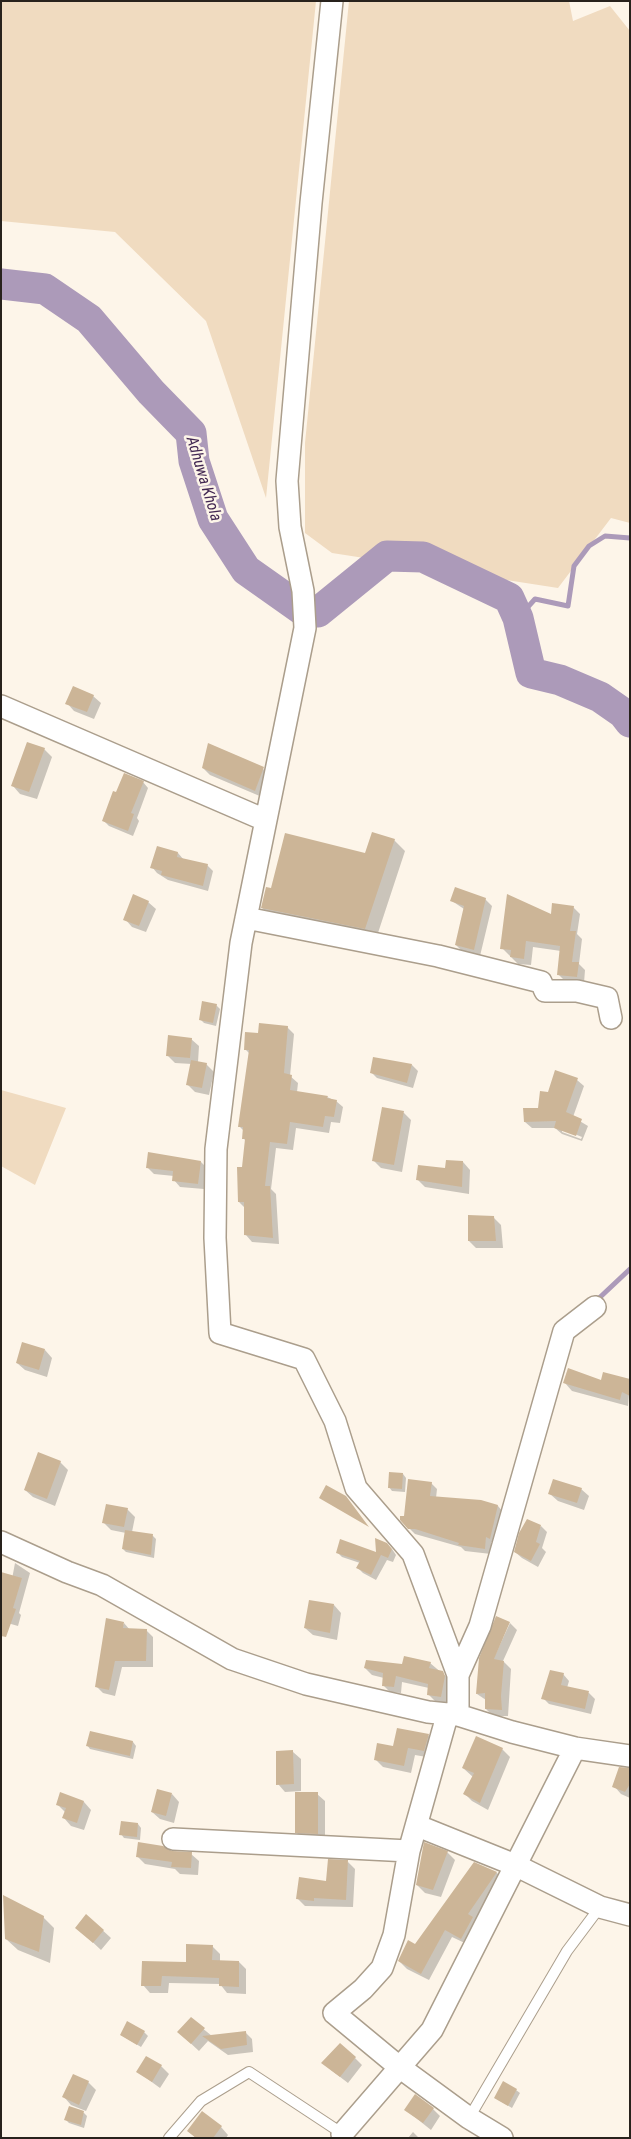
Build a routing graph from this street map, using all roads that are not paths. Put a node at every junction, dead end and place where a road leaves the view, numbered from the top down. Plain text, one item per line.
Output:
1 (332, 1) edge
2 (1, 706) edge
3 (265, 820) junction
4 (246, 918) junction
5 (610, 1018) dead end
6 (595, 1307) dead end
7 (1, 1542) edge
8 (458, 1675) junction
9 (453, 1715) junction
10 (575, 1748) junction
11 (630, 1756) edge
12 (418, 1826) junction
13 (173, 1838) dead end
14 (409, 1851) junction
15 (515, 1865) junction
16 (600, 1907) junction
17 (630, 1915) edge
18 (398, 2066) junction
19 (468, 2118) junction
20 (345, 2136) edge
21 (169, 2138) edge
22 (502, 2138) edge

1 - 3 street
2 - 3 street
3 - 4 street
4 - 5 street
4 - 8 street
6 - 8 street
7 - 9 street
8 - 9 street
9 - 10 street
9 - 12 street
10 - 11 street
10 - 15 street
12 - 14 street
12 - 15 street
13 - 14 street
14 - 18 street
15 - 16 street
15 - 18 street
16 - 17 street
16 - 19 lane
18 - 19 street
18 - 20 street
19 - 22 street
20 - 21 lane

